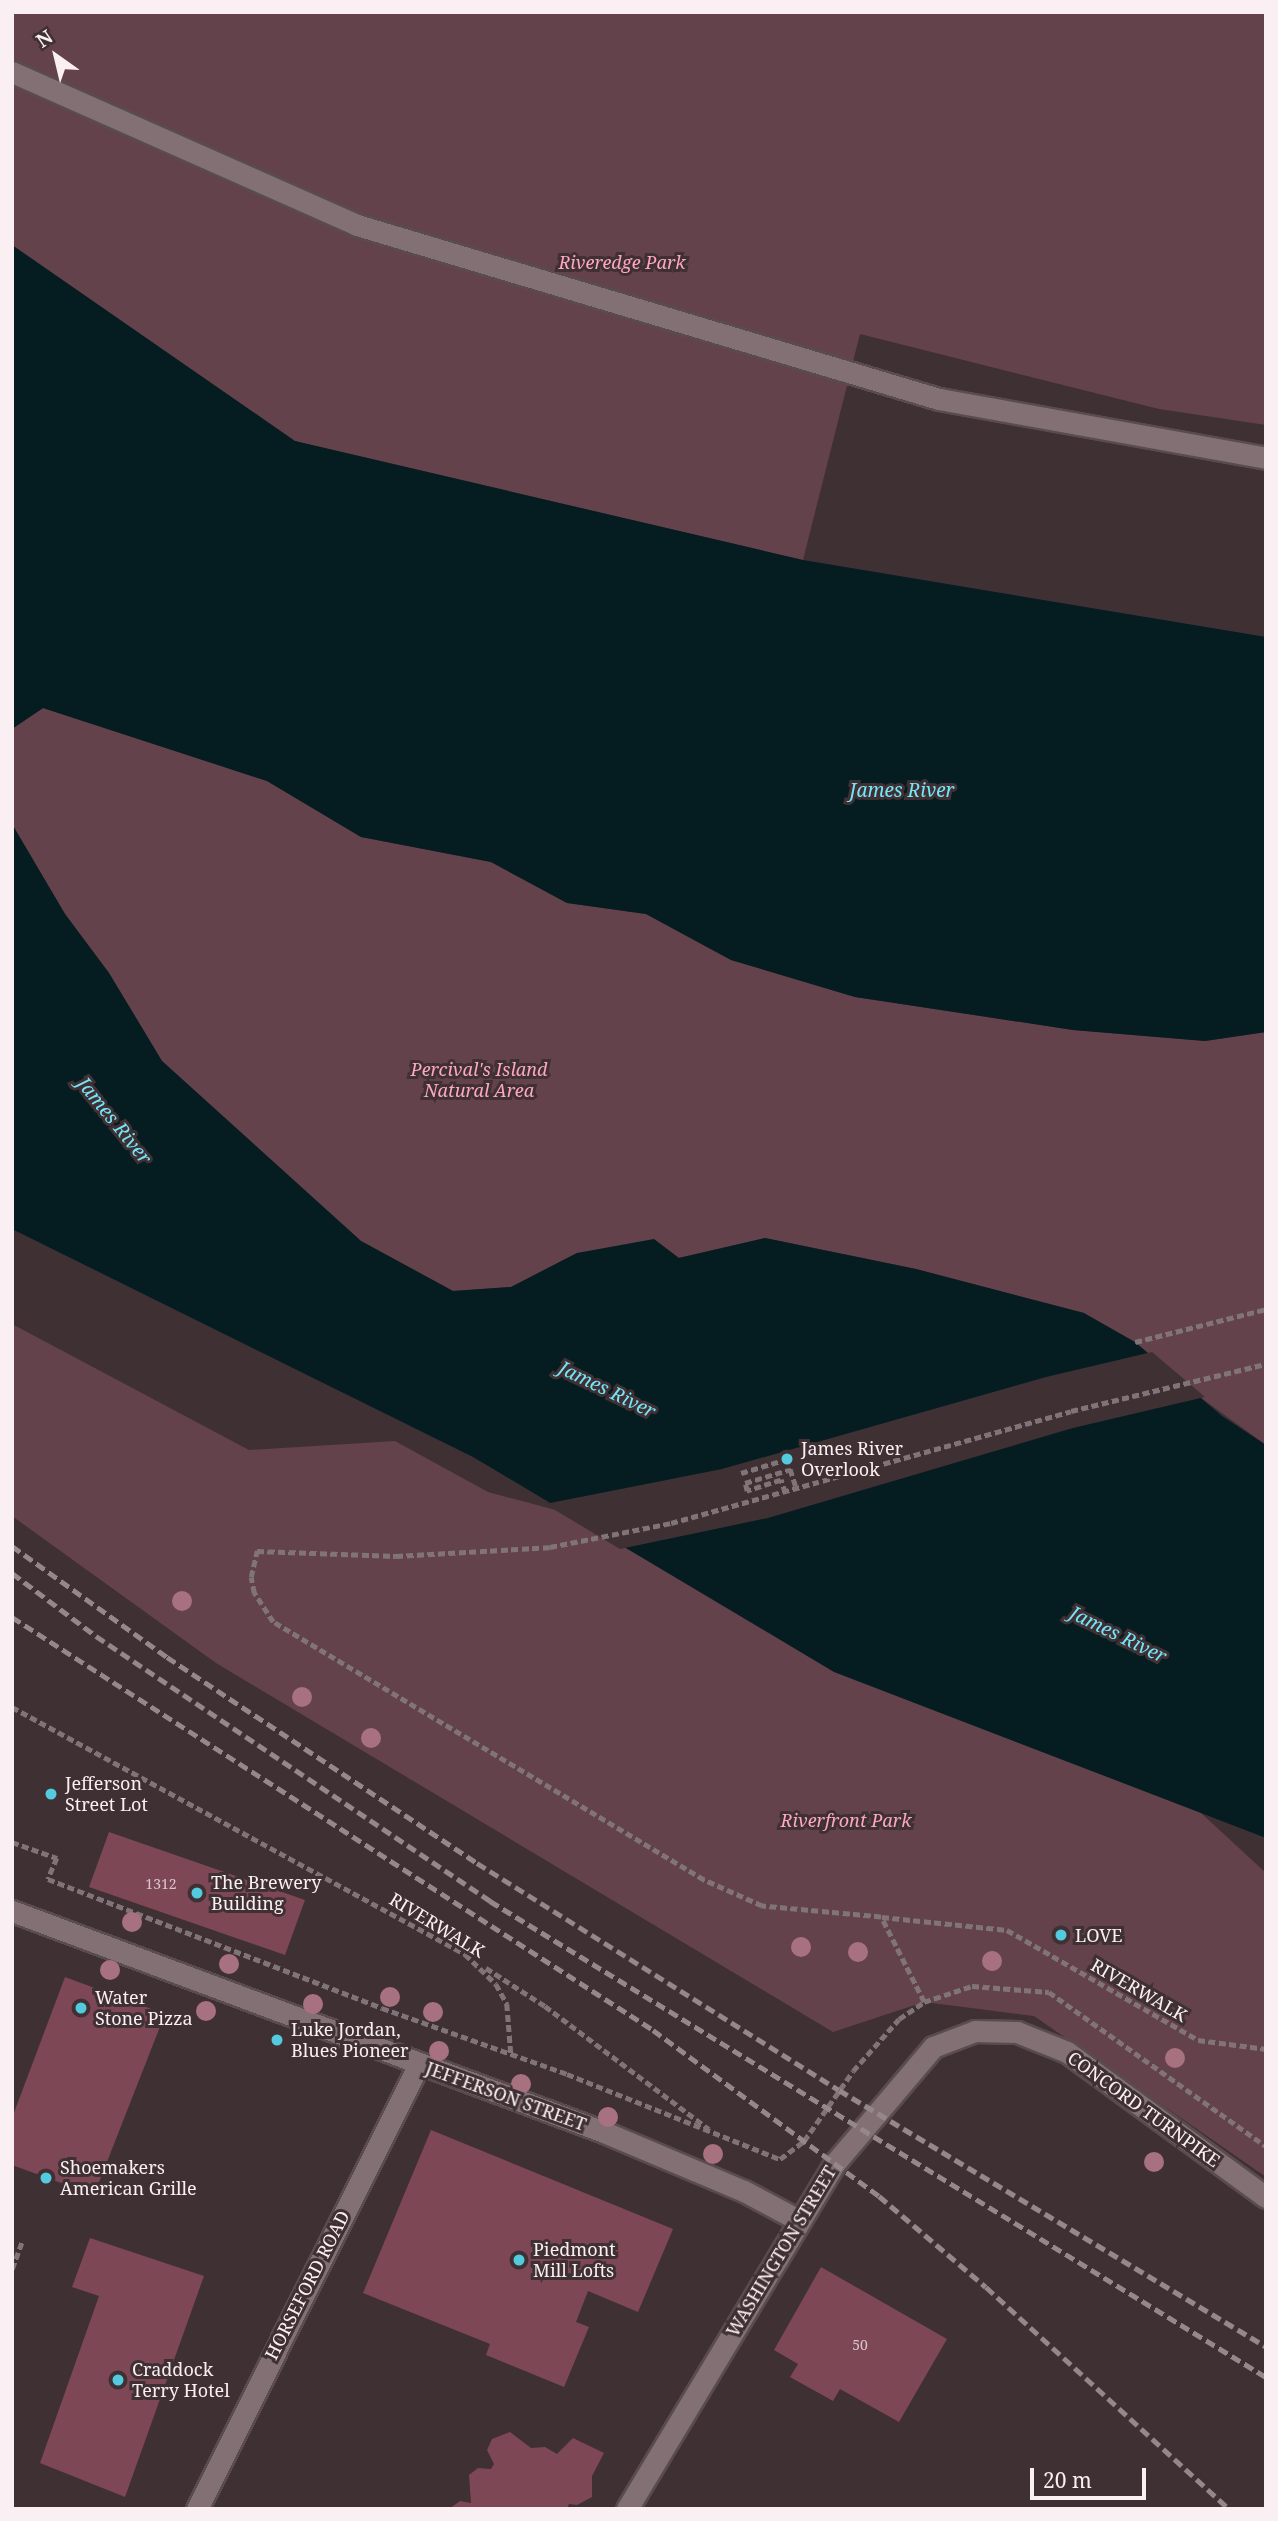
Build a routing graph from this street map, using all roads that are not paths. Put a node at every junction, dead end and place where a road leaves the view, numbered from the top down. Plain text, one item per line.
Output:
1 (12, 72) edge
2 (1266, 458) edge
3 (12, 1912) edge
4 (975, 2031) joint
5 (419, 2063) junction
6 (1266, 2197) edge
7 (798, 2220) junction
8 (197, 2509) edge
9 (628, 2509) edge

1 - 2 street
3 - 5 street, JEFFERSON STREET
4 - 6 street, CONCORD TURNPIKE
4 - 7 street, WASHINGTON STREET
5 - 7 street, JEFFERSON STREET
5 - 8 street, HORSEFORD ROAD
7 - 9 street, WASHINGTON STREET

